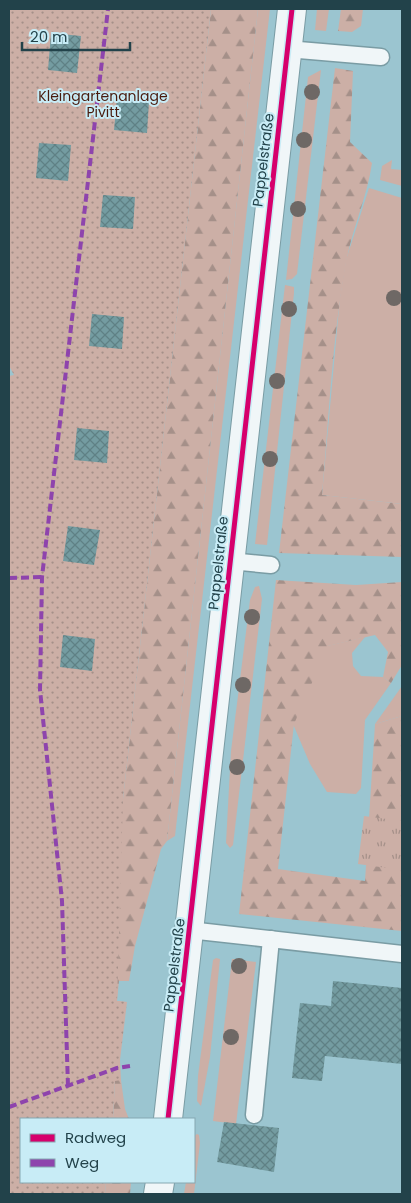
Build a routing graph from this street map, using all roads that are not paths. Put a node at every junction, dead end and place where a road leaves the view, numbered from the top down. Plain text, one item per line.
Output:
1 (292, 9) edge
2 (287, 49) junction
3 (381, 57) dead end
4 (230, 561) junction
5 (271, 565) dead end
6 (189, 930) junction
7 (271, 939) junction
8 (402, 954) edge
9 (254, 1115) dead end
10 (168, 1118) edge

1 - 2 street, Pappelstraße
2 - 3 lane
2 - 4 street, Pappelstraße
4 - 5 lane
4 - 6 street, Pappelstraße
6 - 7 lane, Pappelstraße
6 - 10 street, Pappelstraße
7 - 8 lane, Pappelstraße
7 - 9 lane

